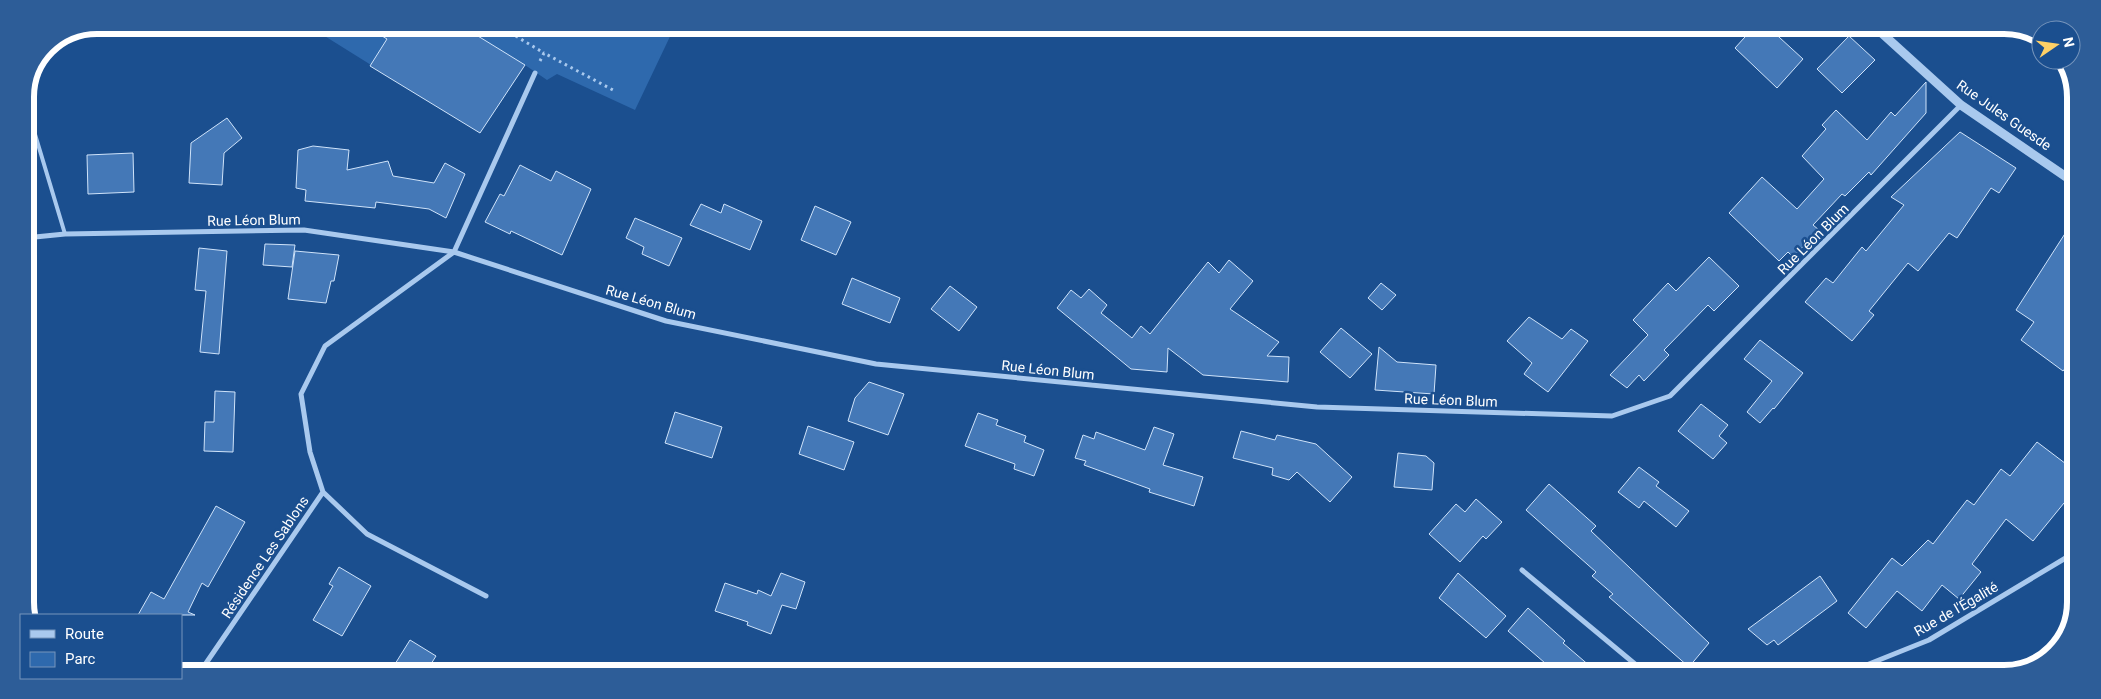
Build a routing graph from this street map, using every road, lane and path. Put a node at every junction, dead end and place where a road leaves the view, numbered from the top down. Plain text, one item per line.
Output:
1 (512, 34) edge
2 (1883, 34) edge
3 (544, 53) junction
4 (535, 73) joint
5 (613, 90) dead end
6 (1962, 106) junction
7 (34, 131) edge
8 (2067, 178) edge
9 (65, 234) junction
10 (34, 237) edge
11 (454, 252) junction
12 (323, 492) junction
13 (2067, 557) edge
14 (1522, 570) dead end
15 (486, 596) dead end
16 (205, 665) edge
17 (1636, 665) edge
18 (1866, 665) edge

1 - 3 path
2 - 6 street, Rue Jules Guesde
3 - 4 path
3 - 5 path
4 - 11 street
6 - 8 street, Rue Jules Guesde
6 - 11 street, Rue Léon Blum
7 - 9 lane
9 - 10 street, Rue Léon Blum
9 - 11 street, Rue Léon Blum
11 - 12 street, Résidence Les Sablons
12 - 15 street
12 - 16 street, Résidence Les Sablons
13 - 18 street, Rue de l'Égalité
14 - 17 street

